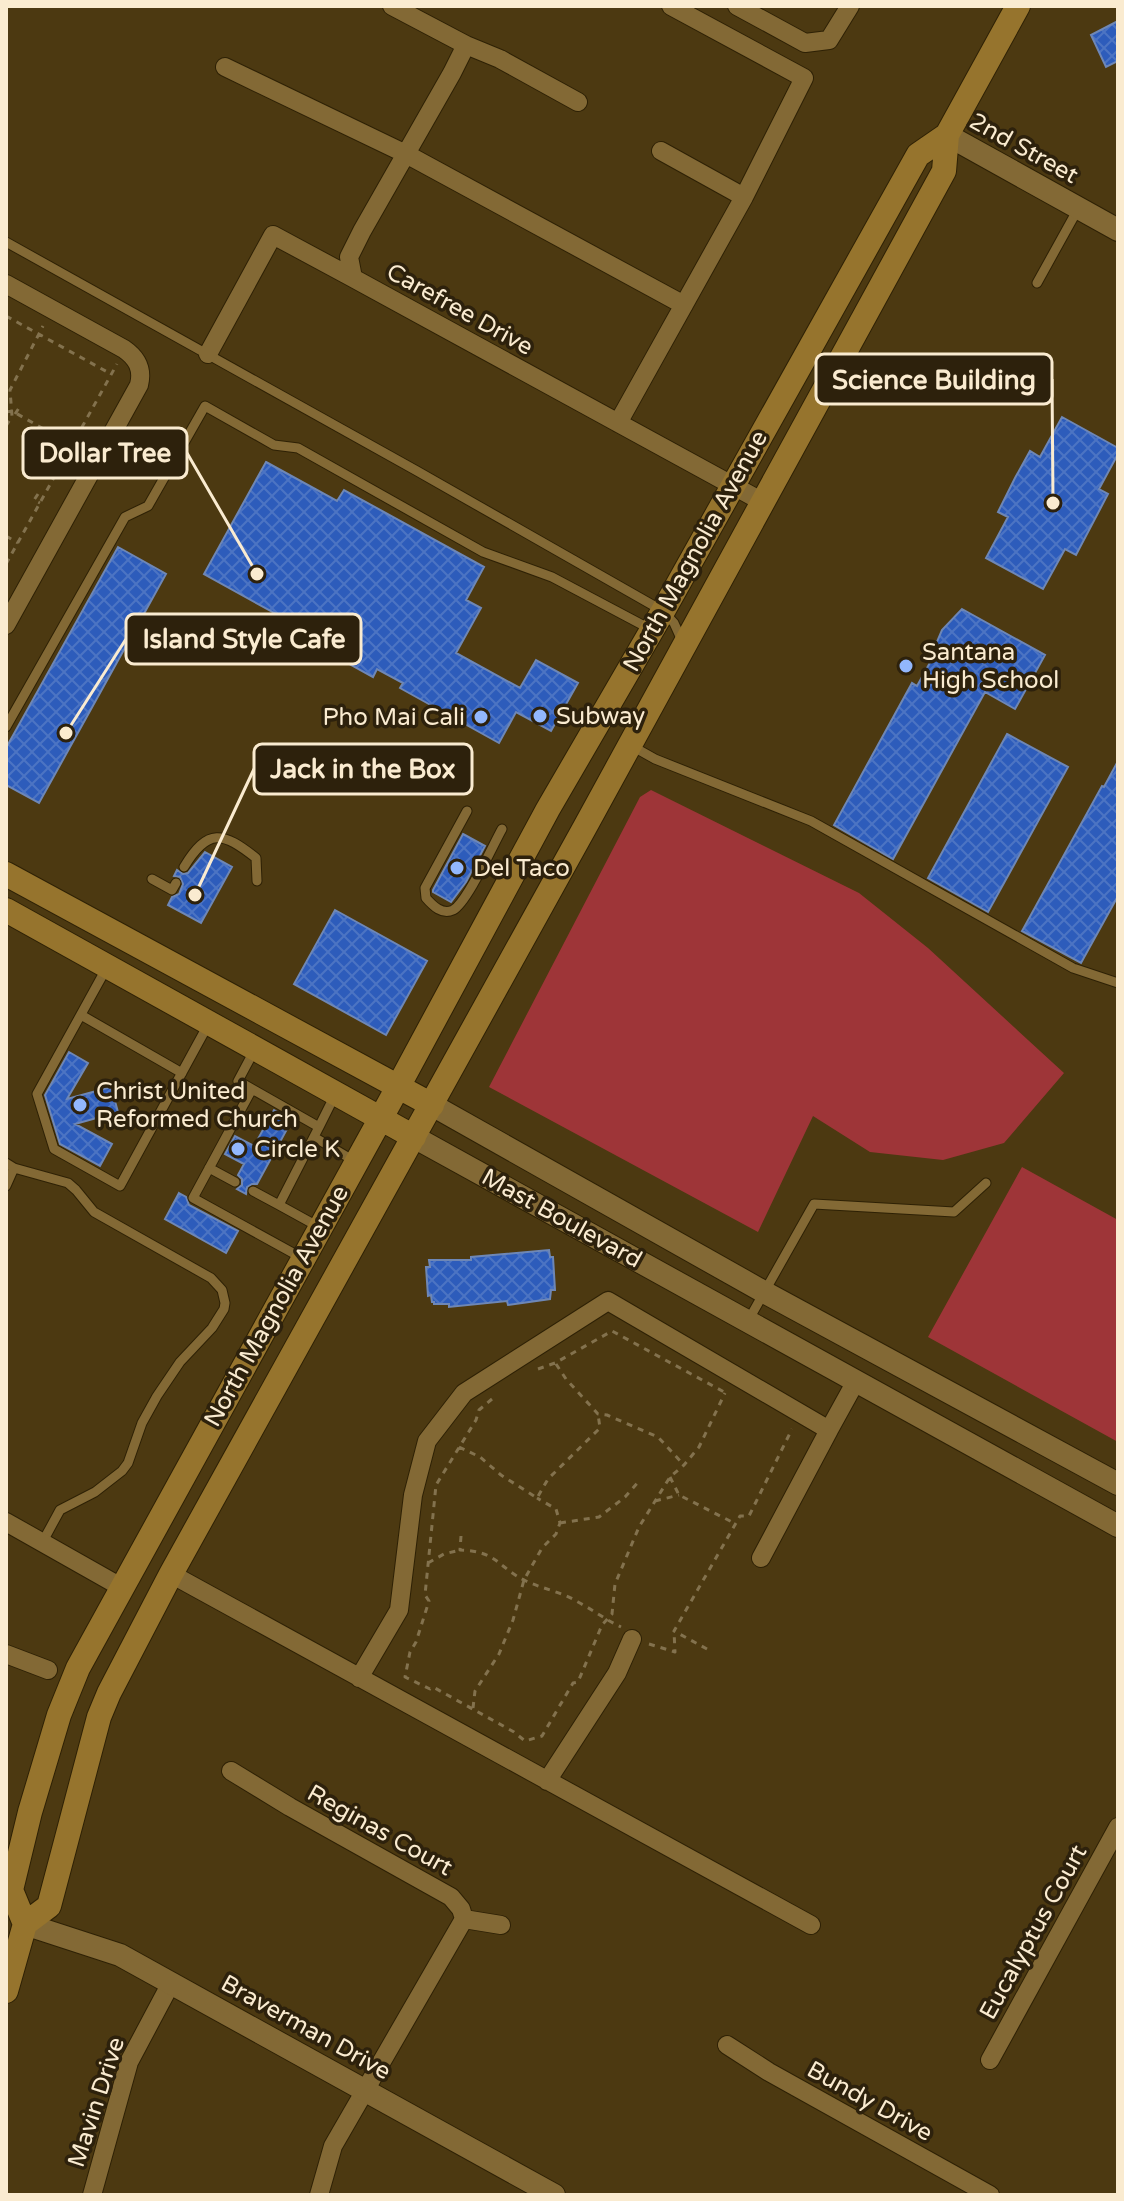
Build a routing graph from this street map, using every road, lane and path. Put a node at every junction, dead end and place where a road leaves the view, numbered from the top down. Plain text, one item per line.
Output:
1 (671, 6) edge
2 (737, 6) edge
3 (850, 6) edge
4 (1018, 6) edge
5 (399, 8) edge
6 (466, 45) junction
7 (225, 67) dead end
8 (578, 102) dead end
9 (947, 135) junction
10 (661, 151) dead end
11 (406, 154) junction
12 (744, 197) junction
13 (1078, 208) junction
14 (1118, 230) edge
15 (6, 242) edge
16 (353, 278) junction
17 (1037, 283) dead end
18 (6, 284) edge
19 (684, 305) junction
20 (6, 316) edge
21 (47, 319) dead end
22 (39, 334) junction
23 (208, 354) junction
24 (120, 357) dead end
25 (111, 374) junction
26 (21, 405) dead end
27 (6, 412) edge
28 (14, 412) junction
29 (618, 423) junction
30 (6, 426) edge
31 (72, 445) junction
32 (53, 463) dead end
33 (60, 467) junction
34 (733, 485) junction
35 (38, 494) dead end
36 (763, 502) junction
37 (40, 503) junction
38 (6, 536) edge
39 (18, 543) junction
40 (6, 564) edge
41 (658, 620) junction
42 (6, 625) edge
43 (684, 646) junction
44 (6, 727) edge
45 (630, 745) junction
46 (467, 811) dead end
47 (502, 829) dead end
48 (184, 867) dead end
49 (6, 874) edge
50 (152, 879) dead end
51 (257, 881) dead end
52 (176, 883) dead end
53 (6, 910) edge
54 (108, 966) junction
55 (1118, 983) edge
56 (81, 1015) junction
57 (209, 1022) junction
58 (255, 1048) junction
59 (182, 1073) junction
60 (398, 1087) junction
61 (252, 1089) junction
62 (336, 1093) junction
63 (432, 1105) junction
64 (380, 1118) junction
65 (319, 1127) junction
66 (314, 1137) junction
67 (414, 1137) junction
68 (356, 1162) junction
69 (10, 1166) edge
70 (209, 1168) junction
71 (235, 1182) dead end
72 (986, 1183) dead end
73 (6, 1186) edge
74 (253, 1191) dead end
75 (279, 1205) junction
76 (319, 1227) junction
77 (302, 1258) junction
78 (764, 1292) junction
79 (748, 1321) junction
80 (555, 1363) junction
81 (528, 1373) dead end
82 (856, 1381) junction
83 (491, 1400) dead end
84 (598, 1414) junction
85 (793, 1429) dead end
86 (829, 1430) junction
87 (459, 1447) junction
88 (684, 1465) junction
89 (670, 1477) junction
90 (639, 1481) dead end
91 (1118, 1484) edge
92 (679, 1495) junction
93 (537, 1498) junction
94 (655, 1501) junction
95 (6, 1522) edge
96 (560, 1523) junction
97 (736, 1524) junction
98 (1118, 1526) edge
99 (461, 1536) dead end
100 (42, 1543) junction
101 (460, 1550) junction
102 (761, 1558) dead end
103 (428, 1563) junction
104 (171, 1574) junction
105 (524, 1580) junction
106 (121, 1587) junction
107 (607, 1621) junction
108 (632, 1639) dead end
109 (707, 1649) dead end
110 (6, 1654) edge
111 (48, 1670) dead end
112 (359, 1678) junction
113 (473, 1709) junction
114 (99, 1717) junction
115 (231, 1771) dead end
116 (547, 1781) junction
117 (1118, 1827) edge
118 (464, 1919) junction
119 (25, 1924) junction
120 (501, 1925) dead end
121 (811, 1925) dead end
122 (171, 1983) junction
123 (6, 1991) edge
124 (727, 2045) dead end
125 (990, 2060) dead end
126 (366, 2090) junction
127 (92, 2195) edge
128 (319, 2195) edge
129 (554, 2195) edge
130 (990, 2195) edge

1 - 12 street
2 - 3 street
4 - 9 main road, North Magnolia Avenue
5 - 6 street
6 - 8 street
6 - 11 street, Carefree Drive
7 - 11 street
9 - 13 street, 2nd Street
9 - 34 main road, North Magnolia Avenue
9 - 36 main road, North Magnolia Avenue
10 - 12 street
11 - 16 street, Carefree Drive
11 - 19 street
12 - 19 street
13 - 14 street, 2nd Street
13 - 17 lane
15 - 23 lane
16 - 23 street
16 - 29 street, Carefree Drive
18 - 42 street
19 - 29 street
20 - 22 path
21 - 22 path
22 - 25 path
22 - 28 path
23 - 41 lane
24 - 25 path
25 - 31 path
26 - 28 path
27 - 28 path
28 - 30 path
28 - 31 path
29 - 34 street, Carefree Drive
31 - 33 path
32 - 33 path
33 - 37 path
34 - 36 street, Carefree Drive
34 - 41 main road, North Magnolia Avenue
35 - 37 path
36 - 43 main road, North Magnolia Avenue
37 - 39 path
38 - 39 path
39 - 40 path
41 - 43 lane
41 - 44 lane
41 - 60 main road, North Magnolia Avenue
43 - 45 main road, North Magnolia Avenue
45 - 55 lane
45 - 63 main road, North Magnolia Avenue
46 - 47 lane
48 - 51 lane
49 - 60 main road, Mast Boulevard
50 - 52 lane
53 - 54 main road, Mast Boulevard
54 - 56 lane
54 - 57 main road, Mast Boulevard
56 - 59 lane
56 - 59 lane
57 - 58 main road, Mast Boulevard
57 - 59 lane
58 - 61 lane
58 - 62 main road, Mast Boulevard
60 - 63 main road, Mast Boulevard
60 - 64 main road, North Magnolia Avenue
61 - 65 lane
61 - 70 lane
62 - 64 main road, Mast Boulevard
62 - 65 lane
63 - 67 main road, North Magnolia Avenue
63 - 78 street, Mast Boulevard
64 - 67 main road, Mast Boulevard
64 - 68 main road, North Magnolia Avenue
65 - 66 lane
66 - 68 lane
66 - 75 lane
67 - 79 street, Mast Boulevard
67 - 104 main road, North Magnolia Avenue
68 - 76 main road, North Magnolia Avenue
69 - 73 lane
69 - 100 lane
70 - 71 lane
70 - 77 lane
72 - 78 lane
74 - 75 lane
75 - 76 lane
76 - 77 main road, North Magnolia Avenue
77 - 106 main road, North Magnolia Avenue
78 - 79 lane
78 - 91 street, Mast Boulevard
79 - 82 street, Mast Boulevard
80 - 81 path
80 - 84 path
80 - 88 path
82 - 86 street
82 - 98 street, Mast Boulevard
83 - 87 path
84 - 88 path
84 - 93 path
85 - 97 path
86 - 102 street
86 - 112 street
87 - 93 path
87 - 103 path
88 - 89 path
89 - 92 path
89 - 94 path
90 - 96 path
92 - 94 path
92 - 97 path
93 - 96 path
94 - 107 path
95 - 100 street
96 - 105 path
97 - 109 path
99 - 101 path
100 - 106 street
101 - 103 path
101 - 105 path
103 - 113 path
104 - 112 street
104 - 114 main road, North Magnolia Avenue
105 - 107 path
105 - 113 path
106 - 114 main road
106 - 119 main road, North Magnolia Avenue
107 - 113 path
108 - 116 street
110 - 111 street
112 - 116 street
114 - 119 main road, North Magnolia Avenue
115 - 118 street, Reginas Court
116 - 121 street
117 - 125 street, Eucalyptus Court
118 - 120 street
118 - 126 street
119 - 122 street, Braverman Drive
119 - 123 main road, North Magnolia Avenue
122 - 126 street, Braverman Drive
122 - 127 street, Mavin Drive
124 - 130 street, Bundy Drive
126 - 128 street
126 - 129 street, Braverman Drive

